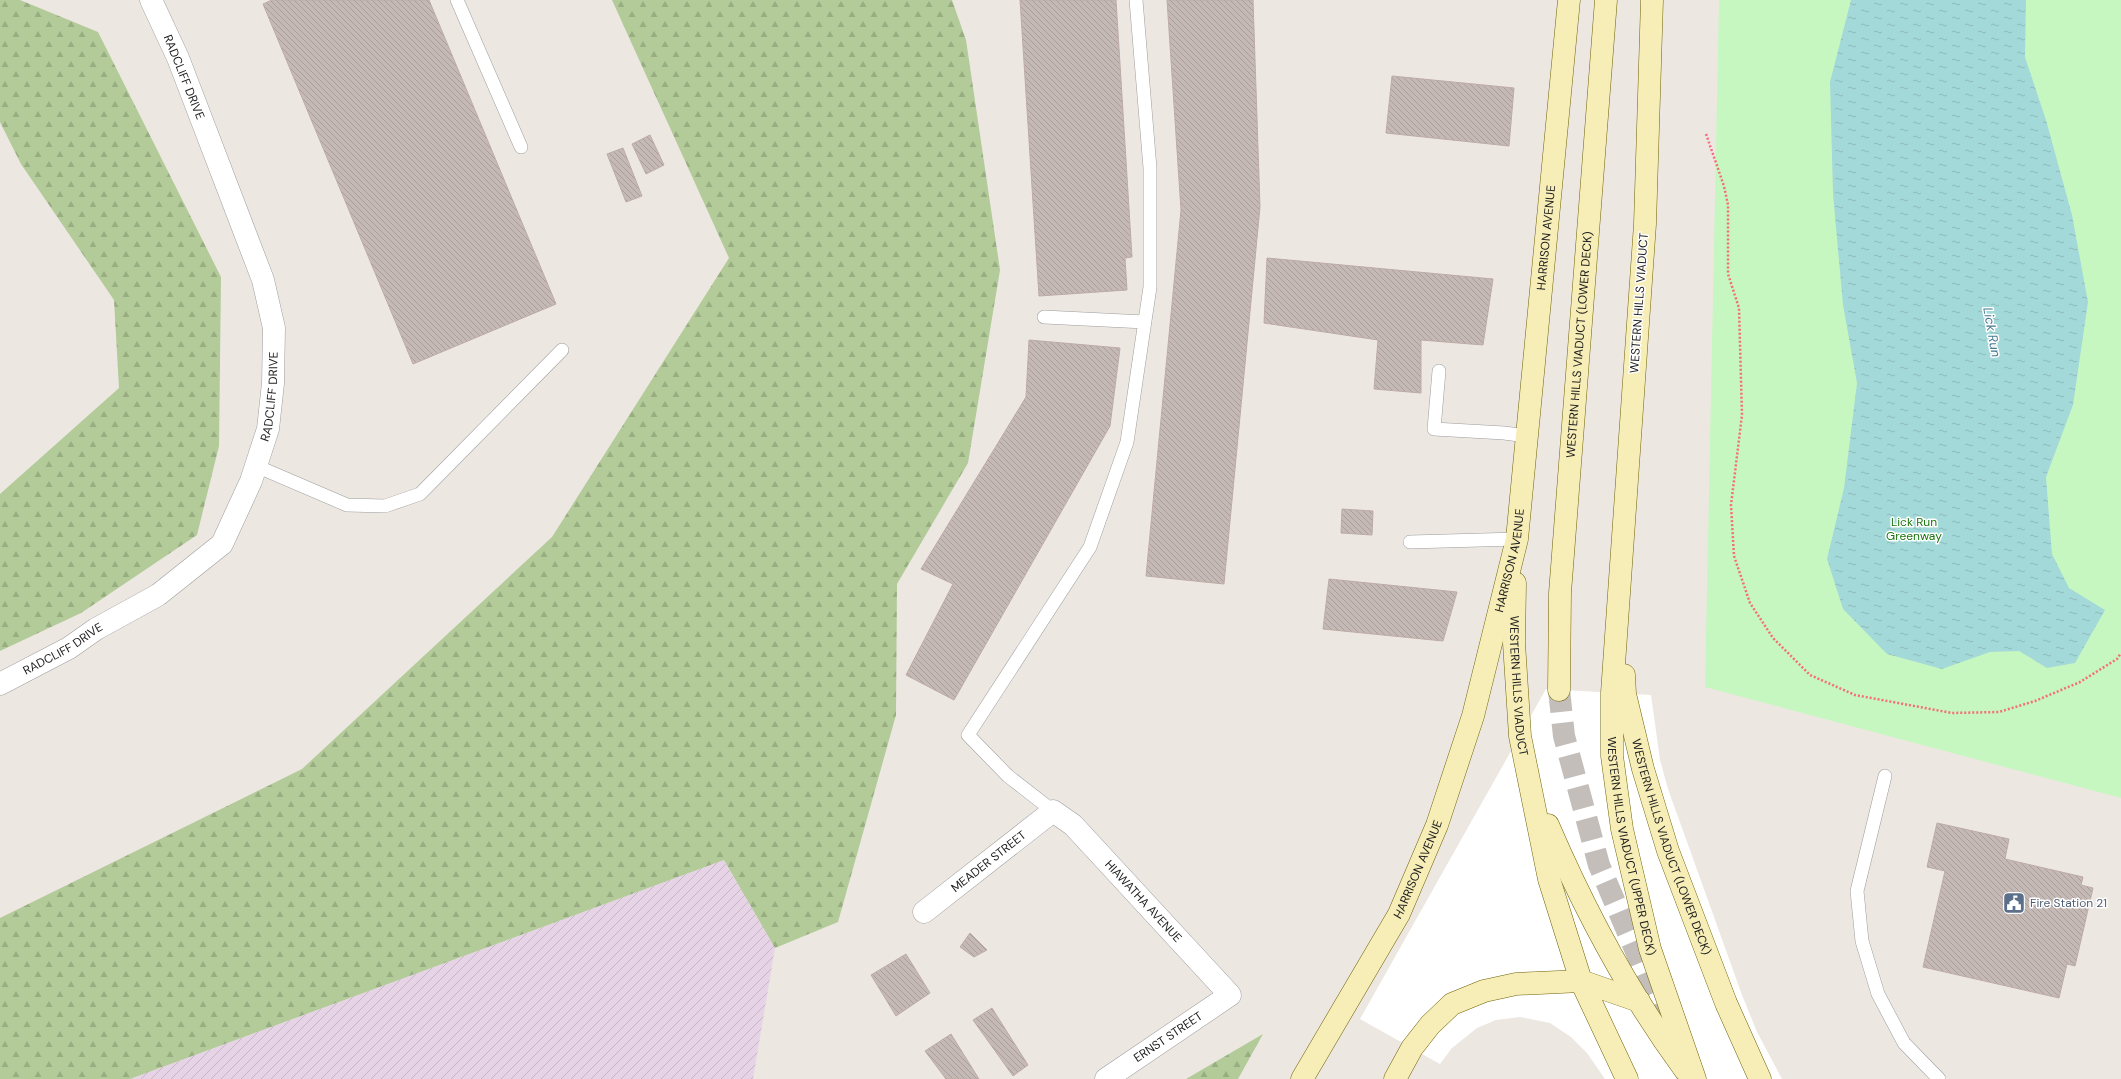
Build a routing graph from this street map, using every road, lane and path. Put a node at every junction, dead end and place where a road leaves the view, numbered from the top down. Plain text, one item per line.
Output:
1 (151, 0) edge
2 (457, 0) edge
3 (1136, 0) edge
4 (1569, 0) edge
5 (1606, 0) edge
6 (1652, 0) edge
7 (1706, 134) dead end
8 (521, 147) dead end
9 (1044, 318) dead end
10 (1145, 322) junction
11 (562, 350) dead end
12 (1439, 371) dead end
13 (1527, 436) junction
14 (256, 466) junction
15 (1517, 539) junction
16 (1410, 542) dead end
17 (1618, 606) joint
18 (2121, 653) edge
19 (0, 684) edge
20 (1559, 690) tunnel mouth
21 (1619, 693) junction
22 (1885, 776) dead end
23 (1531, 783) junction
24 (1053, 811) junction
25 (924, 912) dead end
26 (1581, 981) junction
27 (1230, 995) joint
28 (1639, 1001) junction
29 (1670, 1031) tunnel mouth
30 (1106, 1079) edge
31 (1302, 1079) edge
32 (1395, 1079) edge
33 (1627, 1079) edge
34 (1693, 1079) edge
35 (1760, 1079) edge
36 (1938, 1079) edge

1 - 14 street, RADCLIFF DRIVE
2 - 8 lane
3 - 10 lane
4 - 13 main road, HARRISON AVENUE
5 - 20 main road, WESTERN HILLS VIADUCT (LOWER DECK)
6 - 17 main road, WESTERN HILLS VIADUCT
7 - 18 path
9 - 10 lane
10 - 24 lane
11 - 14 lane
12 - 13 lane
13 - 15 main road, HARRISON AVENUE
14 - 19 street, RADCLIFF DRIVE
15 - 16 lane
15 - 23 main road, WESTERN HILLS VIADUCT
15 - 31 main road, HARRISON AVENUE
17 - 21 main road, WESTERN HILLS VIADUCT (UPPER DECK)
21 - 34 main road, WESTERN HILLS VIADUCT (UPPER DECK)
21 - 35 main road, WESTERN HILLS VIADUCT (LOWER DECK)
22 - 36 lane
23 - 26 main road
23 - 28 main road
24 - 25 street, MEADER STREET
24 - 27 street, HIAWATHA AVENUE
26 - 28 main road
26 - 32 main road
26 - 33 main road
27 - 30 street, ERNST STREET
28 - 34 main road
29 - 34 main road

